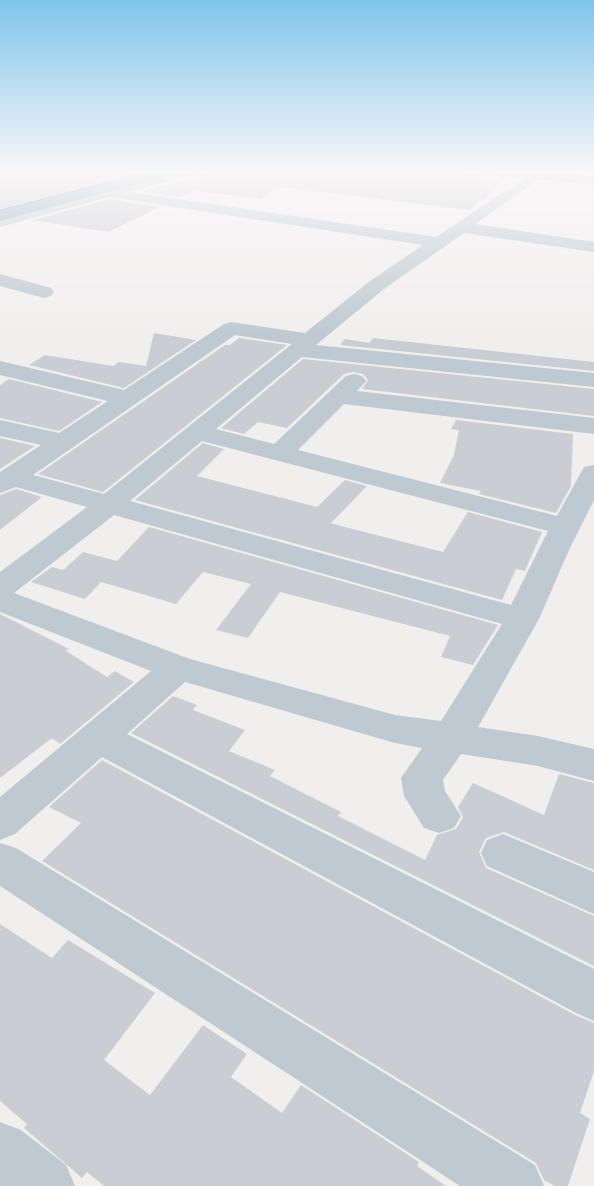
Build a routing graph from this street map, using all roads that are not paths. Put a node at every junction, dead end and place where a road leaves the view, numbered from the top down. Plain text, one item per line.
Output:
1 (325, 225) edge
2 (459, 227) joint
3 (437, 242) junction
4 (594, 247) edge
5 (0, 280) edge
6 (44, 292) dead end
7 (303, 345) junction
8 (376, 358) junction
9 (0, 368) edge
10 (594, 380) edge
11 (340, 396) junction
12 (126, 398) junction
13 (594, 426) edge
14 (0, 428) edge
15 (197, 432) junction
16 (63, 442) junction
17 (280, 453) junction
18 (594, 473) edge
19 (6, 481) edge
20 (109, 504) junction
21 (566, 527) junction
22 (0, 588) edge
23 (0, 600) edge
24 (522, 619) junction
25 (178, 668) junction
26 (99, 737) junction
27 (452, 737) junction
28 (594, 765) edge
29 (439, 816) dead end
30 (0, 822) edge
31 (503, 853) dead end
32 (0, 862) edge
33 (594, 894) edge
34 (594, 996) edge
35 (0, 1151) edge
36 (45, 1186) edge
37 (514, 1186) edge

1 - 3 street
2 - 3 street
2 - 4 street
3 - 7 street
5 - 6 street
7 - 8 street
7 - 12 street
7 - 15 street
8 - 10 street
8 - 11 street
9 - 12 street
11 - 13 street
11 - 17 street
12 - 16 street
14 - 16 street
15 - 17 street
15 - 20 street
16 - 19 street
17 - 21 street
18 - 21 street
19 - 20 street
20 - 22 street
20 - 24 street
21 - 24 street
23 - 25 street
24 - 27 street
25 - 26 street
25 - 27 street
26 - 30 street
26 - 34 street
27 - 28 street
27 - 29 street
31 - 33 street
32 - 37 street
35 - 36 street

